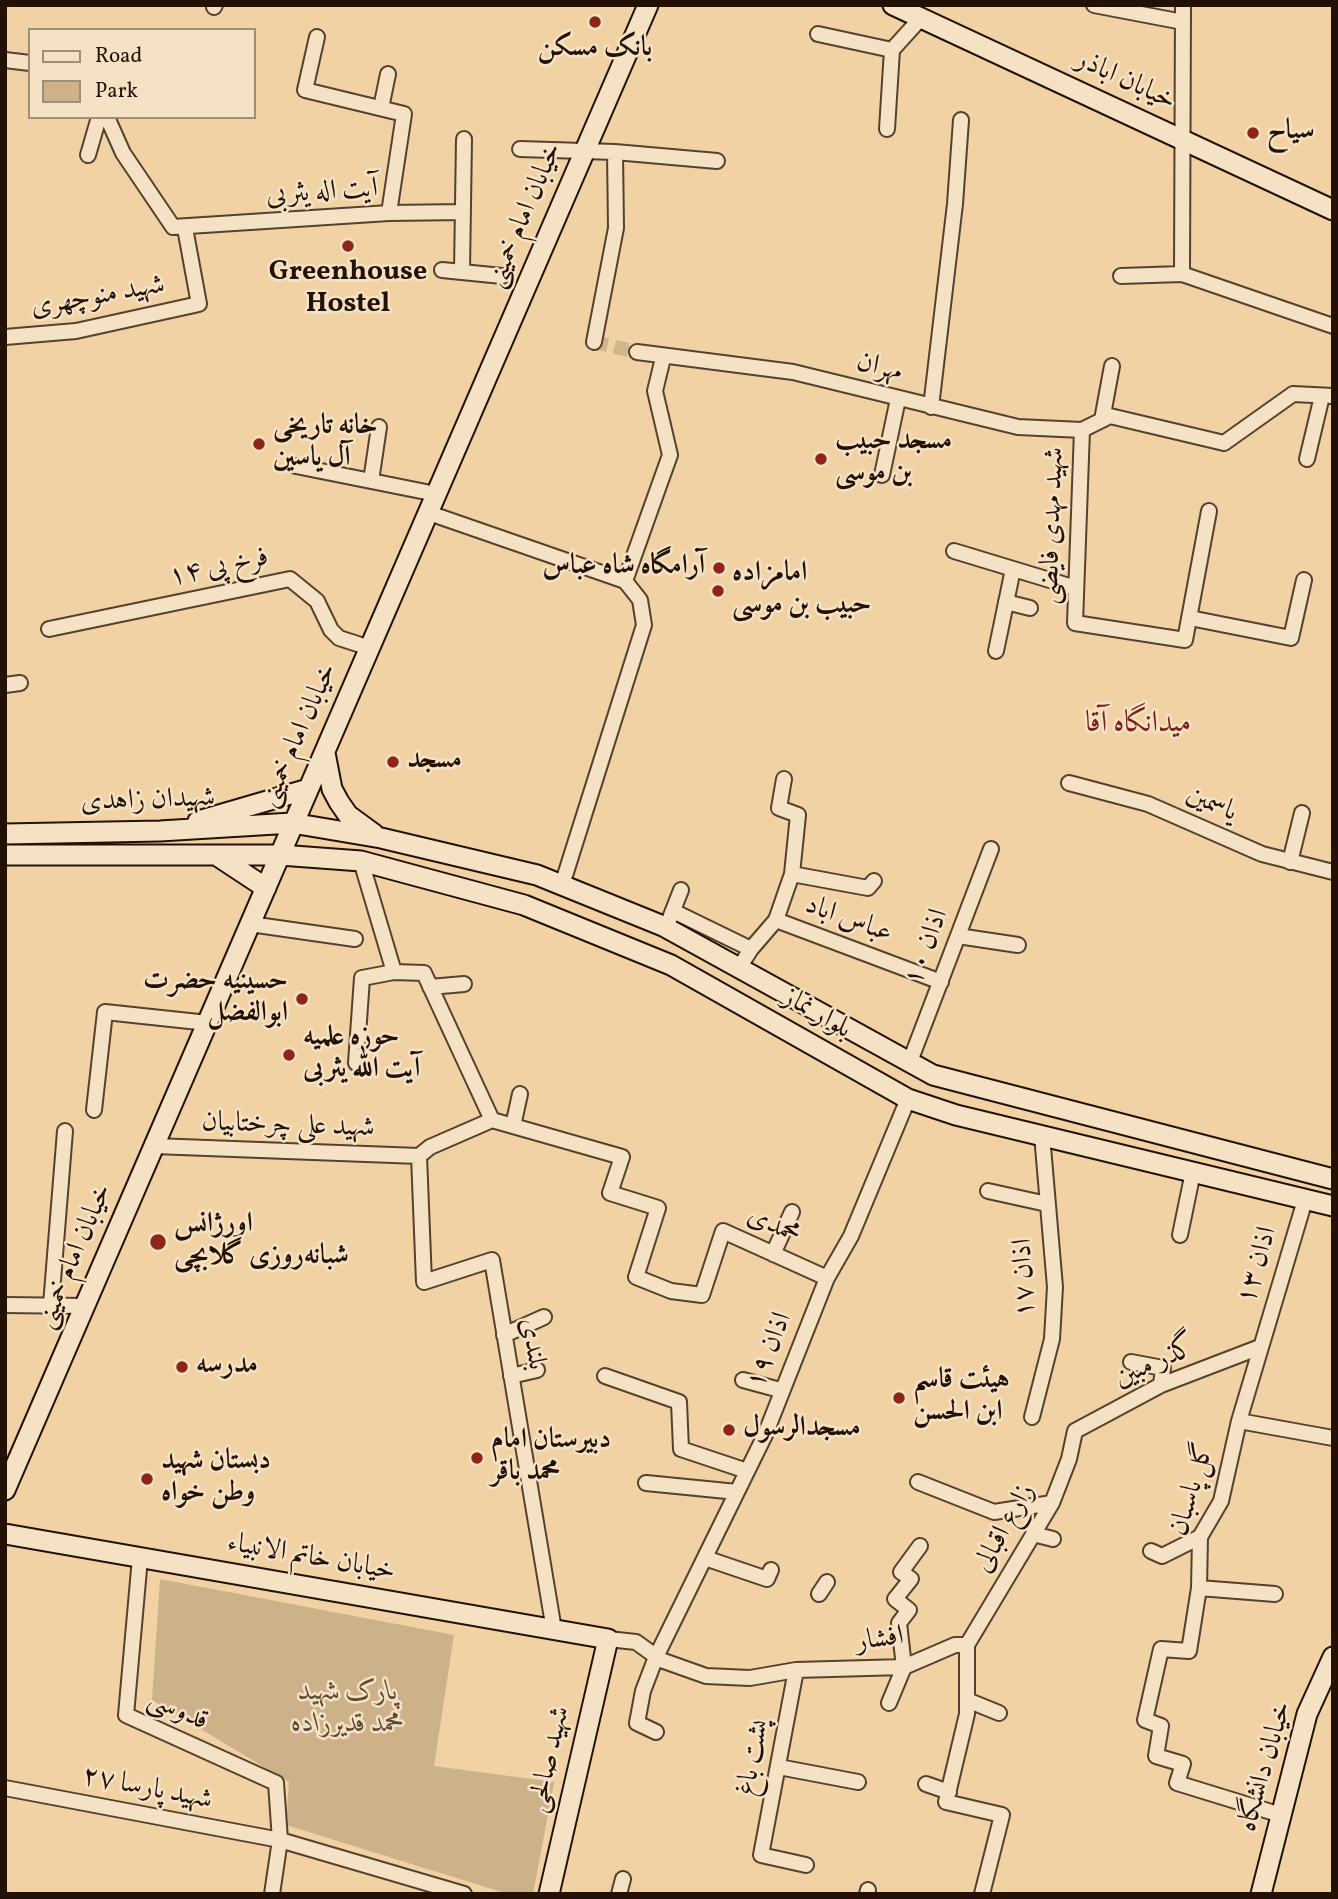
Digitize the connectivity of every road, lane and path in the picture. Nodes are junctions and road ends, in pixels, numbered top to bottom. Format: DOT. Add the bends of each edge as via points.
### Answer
graph roads {
  1 [pos="648,5"];
  2 [pos="893,5"];
  3 [pos="1094,5"];
  4 [pos="1183,5"];
  5 [pos="920,18"];
  6 [pos="1183,22"];
  7 [pos="818,34"];
  8 [pos="317,37"];
  9 [pos="892,50"];
  10 [pos="5,60"];
  11 [pos="28,63"];
  12 [pos="388,74"];
  13 [pos="381,108"];
  14 [pos="98,119"];
  15 [pos="108,119"];
  16 [pos="961,120"];
  17 [pos="887,130"];
  18 [pos="464,139"];
  19 [pos="1183,140"];
  20 [pos="520,149"];
  21 [pos="584,152"];
  22 [pos="615,152"];
  23 [pos="88,155"];
  24 [pos="717,161"];
  25 [pos="1333,210"];
  26 [pos="463,212"];
  27 [pos="389,214"];
  28 [pos="185,228"];
  29 [pos="442,270"];
  30 [pos="462,271"];
  31 [pos="1182,274"];
  32 [pos="502,276"];
  33 [pos="1121,276"];
  34 [pos="1333,326"];
  35 [pos="5,337"];
  36 [pos="594,342"];
  37 [pos="637,352"];
  38 [pos="663,358"];
  39 [pos="1112,366"];
  40 [pos="1327,396"];
  41 [pos="898,399"];
  42 [pos="931,407"];
  43 [pos="1102,420"];
  44 [pos="379,427"];
  45 [pos="1082,430"];
  46 [pos="1307,459"];
  47 [pos="296,466"];
  48 [pos="883,475"];
  49 [pos="371,481"];
  50 [pos="433,504"];
  51 [pos="1209,511"];
  52 [pos="954,551"];
  53 [pos="1013,569"];
  54 [pos="1304,579"];
  55 [pos="625,582"];
  56 [pos="1076,588"];
  57 [pos="1006,602"];
  58 [pos="1030,608"];
  59 [pos="1190,618"];
  60 [pos="49,629"];
  61 [pos="370,648"];
  62 [pos="996,650"];
  63 [pos="325,752"];
  64 [pos="784,779"];
  65 [pos="1069,783"];
  66 [pos="308,789"];
  67 [pos="1302,813"];
  68 [pos="292,823"];
  69 [pos="160,831"];
  70 [pos="5,834"];
  71 [pos="381,838"];
  72 [pos="412,845"];
  73 [pos="991,849"];
  74 [pos="5,855"];
  75 [pos="156,855"];
  76 [pos="280,855"];
  77 [pos="219,857"];
  78 [pos="361,861"];
  79 [pos="1290,862"];
  80 [pos="1333,872"];
  81 [pos="403,873"];
  82 [pos="792,874"];
  83 [pos="874,881"];
  84 [pos="562,885"];
  85 [pos="266,888"];
  86 [pos="681,890"];
  87 [pos="670,919"];
  88 [pos="776,920"];
  89 [pos="250,924"];
  90 [pos="958,936"];
  91 [pos="355,939"];
  92 [pos="1018,945"];
  93 [pos="751,949"];
  94 [pos="739,968"];
  95 [pos="394,972"];
  96 [pos="941,982"];
  97 [pos="464,984"];
  98 [pos="430,987"];
  99 [pos="208,1023"];
  100 [pos="356,1063"];
  101 [pos="909,1064"];
  102 [pos="520,1094"];
  103 [pos="908,1099"];
  104 [pos="94,1110"];
  105 [pos="492,1119"];
  106 [pos="513,1126"];
  107 [pos="65,1131"];
  108 [pos="1042,1135"];
  109 [pos="154,1146"];
  110 [pos="419,1156"];
  111 [pos="1192,1172"];
  112 [pos="1333,1179"];
  113 [pos="988,1191"];
  114 [pos="1305,1199"];
  115 [pos="1047,1204"];
  116 [pos="1333,1206"];
  117 [pos="792,1212"];
  118 [pos="1180,1235"];
  119 [pos="774,1254"];
  120 [pos="827,1278"];
  121 [pos="5,1305"];
  122 [pos="51,1305"];
  123 [pos="85,1306"];
  124 [pos="544,1317"];
  125 [pos="504,1335"];
  126 [pos="1260,1347"];
  127 [pos="1130,1362"];
  128 [pos="537,1370"];
  129 [pos="511,1376"];
  130 [pos="605,1376"];
  131 [pos="743,1380"];
  132 [pos="1161,1385"];
  133 [pos="780,1390"];
  134 [pos="1032,1417"];
  135 [pos="1239,1421"];
  136 [pos="1075,1431"];
  137 [pos="1333,1438"];
  138 [pos="13,1452"];
  139 [pos="747,1471"];
  140 [pos="918,1482"];
  141 [pos="646,1483"];
  142 [pos="5,1490"];
  143 [pos="737,1492"];
  144 [pos="1052,1503"];
  145 [pos="5,1534"];
  146 [pos="1034,1534"];
  147 [pos="1200,1536"];
  148 [pos="1053,1539"];
  149 [pos="920,1546"];
  150 [pos="1152,1551"];
  151 [pos="140,1558"];
  152 [pos="705,1558"];
  153 [pos="771,1570"];
  154 [pos="1199,1587"];
  155 [pos="1275,1594"];
  156 [pos="554,1630"];
  157 [pos="608,1639"];
  158 [pos="967,1645"];
  159 [pos="656,1657"];
  160 [pos="1333,1657"];
  161 [pos="904,1667"];
  162 [pos="796,1670"];
  163 [pos="967,1700"];
  164 [pos="890,1703"];
  165 [pos="999,1713"];
  166 [pos="656,1732"];
  167 [pos="779,1767"];
  168 [pos="858,1783"];
  169 [pos="926,1784"];
  170 [pos="5,1787"];
  171 [pos="948,1792"];
  172 [pos="1281,1815"];
  173 [pos="280,1840"];
  174 [pos="806,1865"];
  175 [pos="624,1879"];
  176 [pos="272,1894"];
  177 [pos="464,1894"];
  178 [pos="549,1894"];
  179 [pos="619,1894"];
  180 [pos="982,1894"];
  181 [pos="1261,1894"];
  1 -- 21 [label="main road, خیابان امام خمینی"];
  2 -- 5 [label="main road, خیابان اباذر"];
  3 -- 6 [label="street"];
  4 -- 6 [label="street"];
  5 -- 9 [label="street"];
  5 -- 19 [label="main road, خیابان اباذر"];
  6 -- 19 [label="street"];
  7 -- 9 [label="street"];
  8 -- 13 [label="street" via="305,90"];
  9 -- 17 [label="street"];
  10 -- 11 [label="street"];
  12 -- 13 [label="street"];
  13 -- 27 [label="street" via="404,114"];
  14 -- 23 [label="street"];
  15 -- 28 [label="street" via="123,153 173,228"];
  16 -- 42 [label="street" via="956,204"];
  18 -- 26 [label="street"];
  19 -- 25 [label="main road, خیابان اباذر"];
  19 -- 31 [label="street"];
  20 -- 21 [label="street"];
  21 -- 22 [label="street"];
  21 -- 50 [label="main road, خیابان امام خمینی"];
  22 -- 24 [label="street"];
  22 -- 36 [label="street" via="616,228"];
  26 -- 27 [label="street, آیت اله یثربی"];
  26 -- 30 [label="street"];
  27 -- 28 [label="street, آیت اله یثربی"];
  28 -- 35 [label="street, شهید منوچهری" via="199,304 76,331"];
  29 -- 30 [label="street"];
  30 -- 32 [label="street"];
  31 -- 33 [label="street"];
  31 -- 34 [label="street"];
  37 -- 38 [label="street, مهران"];
  38 -- 41 [label="street, مهران" via="793,372"];
  38 -- 55 [label="street" via="655,391 670,455"];
  39 -- 43 [label="street"];
  40 -- 43 [label="street" via="1293,394 1224,443 1110,416"];
  40 -- 46 [label="street"];
  41 -- 42 [label="street, مهران"];
  41 -- 48 [label="street"];
  42 -- 45 [label="street, مهران" via="1018,428"];
  43 -- 45 [label="street"];
  44 -- 49 [label="street"];
  45 -- 56 [label="street, شهید مهدی فایضی"];
  47 -- 49 [label="street"];
  49 -- 50 [label="street"];
  50 -- 55 [label="street"];
  50 -- 61 [label="main road, خیابان امام خمینی"];
  51 -- 59 [label="street"];
  52 -- 53 [label="street"];
  53 -- 56 [label="street"];
  53 -- 57 [label="street"];
  54 -- 59 [label="street" via="1290,638"];
  55 -- 84 [label="street" via="640,600 644,625"];
  56 -- 59 [label="street, شهید مهدی فایضی" via="1075,623 1185,640"];
  57 -- 58 [label="street"];
  57 -- 62 [label="street"];
  60 -- 61 [label="street, فرخ پی ۱۴" via="290,579 317,601 339,638"];
  61 -- 63 [label="main road, خیابان امام خمینی"];
  63 -- 66 [label="main road, خیابان امام خمینی"];
  63 -- 71 [label="main road" via="339,802 348,815"];
  64 -- 82 [label="street" via="779,808 798,815"];
  65 -- 79 [label="street, یاسمین" via="1148,804"];
  66 -- 68 [label="main road, خیابان امام خمینی"];
  66 -- 69 [label="main road"];
  67 -- 79 [label="street"];
  68 -- 69 [label="main road, شهیدان زاهدی"];
  68 -- 71 [label="main road, بلوار نماز"];
  68 -- 76 [label="main road, خیابان امام خمینی"];
  69 -- 70 [label="main road, شهیدان زاهدی"];
  69 -- 75 [label="main road" via="165,845"];
  71 -- 72 [label="main road, بلوار نماز"];
  72 -- 81 [label="main road"];
  72 -- 84 [label="main road, بلوار نماز"];
  73 -- 90 [label="street, اذان ۱۰"];
  74 -- 75 [label="main road, شهیدان زاهدی"];
  75 -- 77 [label="main road, شهیدان زاهدی"];
  76 -- 77 [label="main road, شهیدان زاهدی"];
  76 -- 78 [label="main road, بلوار نماز"];
  76 -- 85 [label="main road, خیابان امام خمینی"];
  77 -- 85 [label="main road"];
  78 -- 81 [label="main road, بلوار نماز"];
  78 -- 95 [label="street"];
  79 -- 80 [label="street, یاسمین"];
  81 -- 103 [label="main road, بلوار نماز" via="524,905 671,965"];
  82 -- 83 [label="street" via="868,888"];
  82 -- 88 [label="street"];
  84 -- 87 [label="main road, بلوار نماز"];
  85 -- 89 [label="main road, خیابان امام خمینی"];
  86 -- 87 [label="street"];
  87 -- 93 [label="street"];
  87 -- 94 [label="main road, بلوار نماز"];
  88 -- 93 [label="street"];
  88 -- 96 [label="street, عباس اباد"];
  89 -- 91 [label="street"];
  89 -- 99 [label="main road, خیابان امام خمینی"];
  90 -- 92 [label="street"];
  90 -- 96 [label="street, اذان ۱۰"];
  93 -- 94 [label="street"];
  94 -- 101 [label="main road, بلوار نماز"];
  95 -- 98 [label="street" via="424,973"];
  95 -- 100 [label="street" via="362,978"];
  96 -- 101 [label="street, اذان ۱۰"];
  97 -- 98 [label="street"];
  98 -- 105 [label="street"];
  99 -- 104 [label="street" via="104,1012"];
  99 -- 109 [label="main road, خیابان امام خمینی"];
  101 -- 112 [label="main road, بلوار نماز" via="933,1075"];
  102 -- 106 [label="street"];
  103 -- 108 [label="main road, بلوار نماز"];
  103 -- 120 [label="street, اذان ۱۹" via="851,1236"];
  105 -- 106 [label="street"];
  105 -- 110 [label="street" via="430,1146"];
  106 -- 119 [label="street, محمدی" via="622,1157 610,1193 658,1208 636,1277 702,1295 723,1231"];
  107 -- 122 [label="street"];
  108 -- 111 [label="main road, بلوار نماز"];
  108 -- 115 [label="street, اذان ۱۷"];
  109 -- 110 [label="street, شهید علی چرختابیان"];
  109 -- 123 [label="main road, خیابان امام خمینی"];
  110 -- 125 [label="street, بلندی" via="424,1282 492,1260"];
  111 -- 114 [label="main road, بلوار نماز"];
  111 -- 118 [label="street"];
  113 -- 115 [label="street"];
  114 -- 116 [label="main road, بلوار نماز"];
  114 -- 126 [label="street, اذان ۱۳"];
  115 -- 134 [label="street, اذان ۱۷" via="1055,1300 1052,1339"];
  117 -- 119 [label="street"];
  119 -- 120 [label="street, محمدی"];
  120 -- 133 [label="street, اذان ۱۹"];
  121 -- 122 [label="street"];
  122 -- 123 [label="street"];
  123 -- 138 [label="main road, خیابان امام خمینی"];
  124 -- 125 [label="street"];
  125 -- 129 [label="street, بلندی"];
  126 -- 132 [label="street, گذر مبین"];
  126 -- 135 [label="street, گل پاسبان"];
  127 -- 132 [label="street" via="1163,1368"];
  128 -- 129 [label="street"];
  129 -- 156 [label="street, بلندی"];
  130 -- 139 [label="street" via="679,1402 681,1450"];
  131 -- 133 [label="street"];
  132 -- 136 [label="street, گذر مبین"];
  133 -- 139 [label="street, اذان ۱۹"];
  135 -- 137 [label="street"];
  135 -- 147 [label="street, گل پاسبان" via="1221,1501"];
  136 -- 144 [label="street, زارع اقبالی"];
  138 -- 142 [label="main road, خیابان امام خمینی"];
  139 -- 143 [label="street, اذان ۱۹"];
  140 -- 144 [label="street" via="994,1512"];
  141 -- 143 [label="street"];
  143 -- 152 [label="street, اذان ۱۹"];
  144 -- 146 [label="street, زارع اقبالی"];
  145 -- 151 [label="main road, خیابان خاتم الانبیاء"];
  146 -- 148 [label="street"];
  146 -- 158 [label="street, زارع اقبالی"];
  147 -- 150 [label="street" via="1162,1556"];
  147 -- 154 [label="street, گل پاسبان"];
  149 -- 161 [label="street" via="901,1572 911,1579 895,1599 909,1610 899,1623"];
  151 -- 156 [label="main road, خیابان خاتم الانبیاء"];
  151 -- 173 [label="street, قدوسی" via="126,1715 276,1783"];
  152 -- 153 [label="street" via="767,1579"];
  152 -- 159 [label="street, اذان ۱۹"];
  154 -- 155 [label="street"];
  154 -- 172 [label="street, گل پاسبان" via="1189,1651 1161,1649 1146,1720 1161,1726 1156,1756 1183,1765 1177,1783"];
  156 -- 157 [label="main road, خیابان خاتم الانبیاء"];
  157 -- 159 [label="street, افشار" via="636,1642"];
  157 -- 178 [label="main road, شهید صالحی"];
  158 -- 161 [label="street, افشار" via="955,1645"];
  158 -- 163 [label="street"];
  159 -- 162 [label="street, افشار" via="706,1676 750,1678"];
  159 -- 166 [label="street, اذان ۱۹" via="637,1723"];
  160 -- 172 [label="main road, خیابان دانشگاه" via="1307,1714"];
  161 -- 162 [label="street, افشار"];
  161 -- 164 [label="street"];
  162 -- 167 [label="street, پشت باغ"];
  163 -- 165 [label="street"];
  163 -- 171 [label="street"];
  167 -- 168 [label="street"];
  167 -- 174 [label="street, پشت باغ" via="761,1855"];
  169 -- 171 [label="street"];
  170 -- 173 [label="street, شهید پارسا ۲۷"];
  171 -- 180 [label="street" via="946,1802 1002,1815"];
  172 -- 181 [label="main road, خیابان دانشگاه"];
  173 -- 176 [label="street"];
  173 -- 177 [label="street, شهید پارسا ۲۷"];
  175 -- 179 [label="street"];
}
